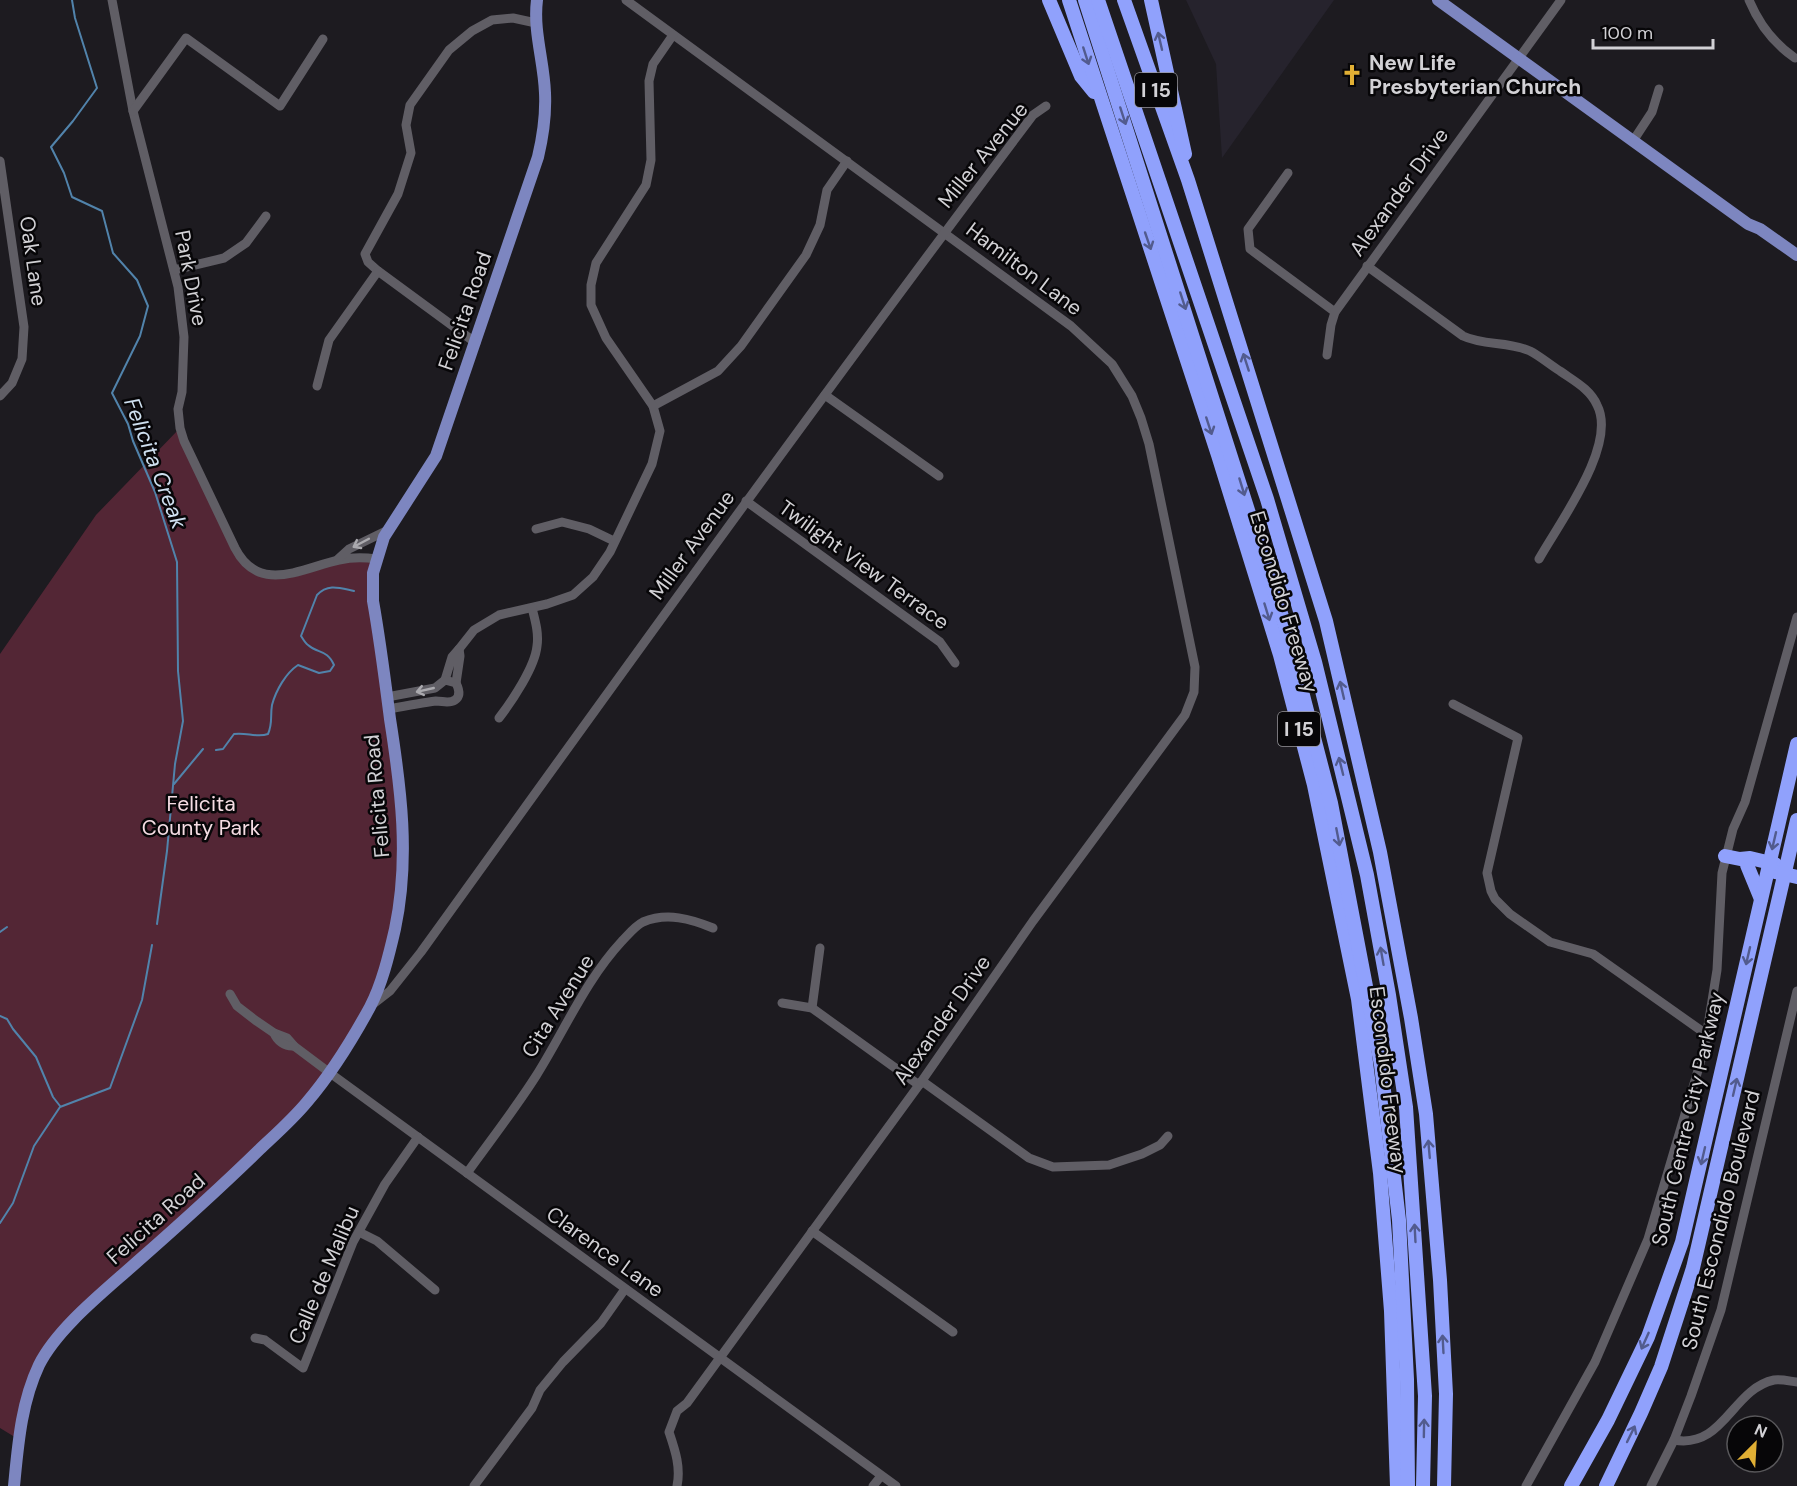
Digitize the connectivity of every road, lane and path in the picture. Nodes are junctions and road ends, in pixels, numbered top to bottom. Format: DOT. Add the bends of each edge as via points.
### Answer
graph roads {
  1 [pos="112,0"];
  2 [pos="537,0"];
  3 [pos="626,0"];
  4 [pos="1049,0"];
  5 [pos="1069,0"];
  6 [pos="1098,0"];
  7 [pos="1124,0"];
  8 [pos="1151,0"];
  9 [pos="1438,0"];
  10 [pos="1561,0"];
  11 [pos="1749,0"];
  12 [pos="1086,4"];
  13 [pos="536,22"];
  14 [pos="673,35"];
  15 [pos="323,39"];
  16 [pos="1519,58"];
  17 [pos="1795,58"];
  18 [pos="1659,89"];
  19 [pos="1100,98"];
  20 [pos="1046,106"];
  21 [pos="133,111"];
  22 [pos="1633,141"];
  23 [pos="0,161"];
  24 [pos="847,161"];
  25 [pos="1288,173"];
  26 [pos="1188,180"];
  27 [pos="266,216"];
  28 [pos="944,232"];
  29 [pos="1797,255"];
  30 [pos="1367,266"];
  31 [pos="174,270"];
  32 [pos="378,271"];
  33 [pos="1335,312"];
  34 [pos="476,344"];
  35 [pos="1327,355"];
  36 [pos="317,386"];
  37 [pos="825,394"];
  38 [pos="0,396"];
  39 [pos="653,406"];
  40 [pos="939,476"];
  41 [pos="746,501"];
  42 [pos="536,529"];
  43 [pos="388,530"];
  44 [pos="614,541"];
  45 [pos="376,559"];
  46 [pos="1539,559"];
  47 [pos="337,560"];
  48 [pos="532,608"];
  49 [pos="1797,618"];
  50 [pos="459,650"];
  51 [pos="955,663"];
  52 [pos="446,680"];
  53 [pos="456,683"];
  54 [pos="1191,702"];
  55 [pos="388,703"];
  56 [pos="1452,704"];
  57 [pos="499,718"];
  58 [pos="1797,744"];
  59 [pos="1796,824"];
  60 [pos="1797,847"];
  61 [pos="1725,856"];
  62 [pos="1743,862"];
  63 [pos="1768,866"];
  64 [pos="1789,872"];
  65 [pos="1761,899"];
  66 [pos="713,928"];
  67 [pos="820,948"];
  68 [pos="1797,991"];
  69 [pos="230,994"];
  70 [pos="782,1003"];
  71 [pos="370,1006"];
  72 [pos="812,1008"];
  73 [pos="1706,1034"];
  74 [pos="330,1073"];
  75 [pos="920,1083"];
  76 [pos="1168,1136"];
  77 [pos="418,1137"];
  78 [pos="467,1173"];
  79 [pos="812,1231"];
  80 [pos="358,1232"];
  81 [pos="625,1289"];
  82 [pos="435,1290"];
  83 [pos="953,1332"];
  84 [pos="255,1338"];
  85 [pos="719,1358"];
  86 [pos="1797,1382"];
  87 [pos="1674,1440"];
  88 [pos="881,1476"];
  89 [pos="14,1486"];
  90 [pos="474,1486"];
  91 [pos="677,1486"];
  92 [pos="873,1486"];
  93 [pos="896,1486"];
  94 [pos="1397,1486"];
  95 [pos="1408,1486"];
  96 [pos="1423,1486"];
  97 [pos="1444,1486"];
  98 [pos="1526,1486"];
  99 [pos="1571,1486"];
  100 [pos="1606,1486"];
  101 [pos="1651,1486"];
  1 -- 21 [label="street, Park Drive"];
  2 -- 13 [label="main road, Felicita Road"];
  3 -- 14 [label="street, Hamilton Lane"];
  4 -- 19 [label="highway" via="1081,76"];
  5 -- 19 [label="highway, Escondido Freeway / I 15, one-way"];
  96 -- 6 [label="highway, one-way" via="1425,1396 1406,1107 1367,875 1315,662 1267,499"];
  7 -- 26 [label="highway, Escondido Freeway / I 15"];
  26 -- 8 [label="highway, one-way" via="1185,146"];
  9 -- 16 [label="main road"];
  10 -- 16 [label="street, Alexander Drive"];
  11 -- 17 [label="street" via="1771,38"];
  12 -- 95 [label="highway, one-way" via="1285,626 1331,803 1381,1065 1398,1208"];
  13 -- 32 [label="street" via="503,18 472,31 449,50 414,98 406,125 411,153 398,194 365,254"];
  13 -- 34 [label="main road, Felicita Road" via="545,92 542,141"];
  14 -- 24 [label="street, Hamilton Lane"];
  14 -- 39 [label="street" via="653,64 649,81 651,160 646,185 596,263 591,285 591,305 606,338"];
  15 -- 21 [label="street" via="280,106 186,38"];
  16 -- 22 [label="main road"];
  16 -- 30 [label="street, Alexander Drive"];
  18 -- 22 [label="street" via="1652,112"];
  19 -- 94 [label="highway, Escondido Freeway / I 15, one-way" via="1225,477 1280,655 1317,797 1358,999 1377,1150 1391,1311"];
  20 -- 28 [label="street, Miller Avenue" via="1034,115"];
  21 -- 31 [label="street, Park Drive"];
  22 -- 29 [label="main road"];
  23 -- 38 [label="street, Oak Lane" via="24,327 22,359 12,383"];
  24 -- 28 [label="street, Hamilton Lane"];
  24 -- 39 [label="street" via="826,190 820,225 806,255 741,346 718,371"];
  25 -- 33 [label="street" via="1248,229 1250,249"];
  97 -- 26 [label="highway, Escondido Freeway / I 15, one-way" via="1446,1394 1426,1114 1380,852 1326,621"];
  27 -- 31 [label="street" via="246,243 224,258"];
  28 -- 37 [label="street, Miller Avenue"];
  28 -- 54 [label="street, Hamilton Lane" via="1086,338 1112,364 1132,396 1149,444 1194,652 1196,681"];
  30 -- 33 [label="street, Alexander Drive"];
  30 -- 46 [label="street" via="1463,336 1532,352 1588,390 1598,406 1601,440 1594,463"];
  31 -- 47 [label="street, Park Drive" via="184,338 180,428 239,556 257,571 275,576 292,575"];
  32 -- 34 [label="street"];
  32 -- 36 [label="street" via="329,340"];
  33 -- 35 [label="street, Alexander Drive"];
  34 -- 43 [label="main road, Felicita Road" via="436,456"];
  37 -- 40 [label="street"];
  37 -- 41 [label="street, Miller Avenue"];
  39 -- 44 [label="street" via="660,431 652,464"];
  41 -- 51 [label="street, Twilight View Terrace" via="940,642"];
  41 -- 71 [label="street, Miller Avenue" via="421,952 390,991"];
  42 -- 44 [label="street" via="562,522"];
  43 -- 45 [label="main road, Felicita Road"];
  43 -- 47 [label="street, Park Drive, one-way" via="349,549"];
  44 -- 48 [label="street" via="593,577 573,595"];
  45 -- 47 [label="street, Park Drive"];
  45 -- 55 [label="main road, Felicita Road" via="373,601"];
  48 -- 50 [label="street" via="500,615 474,630"];
  48 -- 57 [label="street" via="537,647 509,706"];
  49 -- 61 [label="street, South Centre City Parkway" via="1745,802"];
  50 -- 52 [label="street" via="452,657"];
  50 -- 53 [label="street"];
  52 -- 53 [label="street"];
  52 -- 55 [label="street, one-way" via="435,688"];
  53 -- 55 [label="street" via="456,700"];
  54 -- 75 [label="street, Alexander Drive"];
  55 -- 71 [label="main road, Felicita Road" via="401,794 404,859 396,926"];
  56 -- 73 [label="street" via="1518,738 1487,873 1495,899 1550,942 1593,954"];
  58 -- 63 [label="highway, South Centre City Parkway, one-way"];
  59 -- 60 [label="highway"];
  59 -- 64 [label="highway, South Centre City Parkway"];
  61 -- 62 [label="highway"];
  61 -- 73 [label="street, South Centre City Parkway" via="1717,970"];
  62 -- 63 [label="highway" via="1750,858"];
  62 -- 65 [label="highway"];
  63 -- 64 [label="highway"];
  63 -- 65 [label="highway, South Centre City Parkway"];
  100 -- 64 [label="highway, South Centre City Parkway, one-way" via="1661,1367 1690,1278"];
  65 -- 99 [label="highway, South Centre City Parkway, one-way" via="1679,1252 1648,1337"];
  66 -- 78 [label="street, Cita Avenue" via="688,918 665,917 634,928 587,987 536,1076"];
  67 -- 72 [label="street"];
  68 -- 87 [label="street, South Escondido Boulevard" via="1721,1310"];
  69 -- 74 [label="street, Clarence Lane" via="237,1006 287,1038"];
  70 -- 72 [label="street"];
  71 -- 74 [label="main road, Felicita Road"];
  72 -- 75 [label="street"];
  73 -- 98 [label="street, South Centre City Parkway" via="1678,1141 1638,1266 1595,1362"];
  74 -- 77 [label="street, Clarence Lane"];
  74 -- 89 [label="main road, Felicita Road" via="307,1102 237,1172 60,1334 40,1365 25,1405"];
  75 -- 76 [label="street" via="1029,1158 1053,1167 1109,1165 1160,1145"];
  75 -- 79 [label="street, Alexander Drive"];
  77 -- 78 [label="street, Clarence Lane"];
  77 -- 80 [label="street, Calle de Malibu"];
  78 -- 81 [label="street, Clarence Lane"];
  79 -- 83 [label="street"];
  79 -- 85 [label="street, Alexander Drive"];
  80 -- 82 [label="street" via="377,1241"];
  80 -- 84 [label="street, Calle de Malibu" via="303,1368 265,1340"];
  81 -- 85 [label="street, Clarence Lane"];
  81 -- 90 [label="street" via="601,1323 540,1390 532,1408"];
  85 -- 88 [label="street, Clarence Lane"];
  85 -- 91 [label="street, Alexander Drive" via="670,1425 678,1468"];
  86 -- 87 [label="street" via="1774,1380 1761,1385 1722,1424 1697,1440"];
  87 -- 101 [label="street, South Escondido Boulevard"];
  88 -- 92 [label="street"];
  88 -- 93 [label="street, Clarence Lane"];
}
